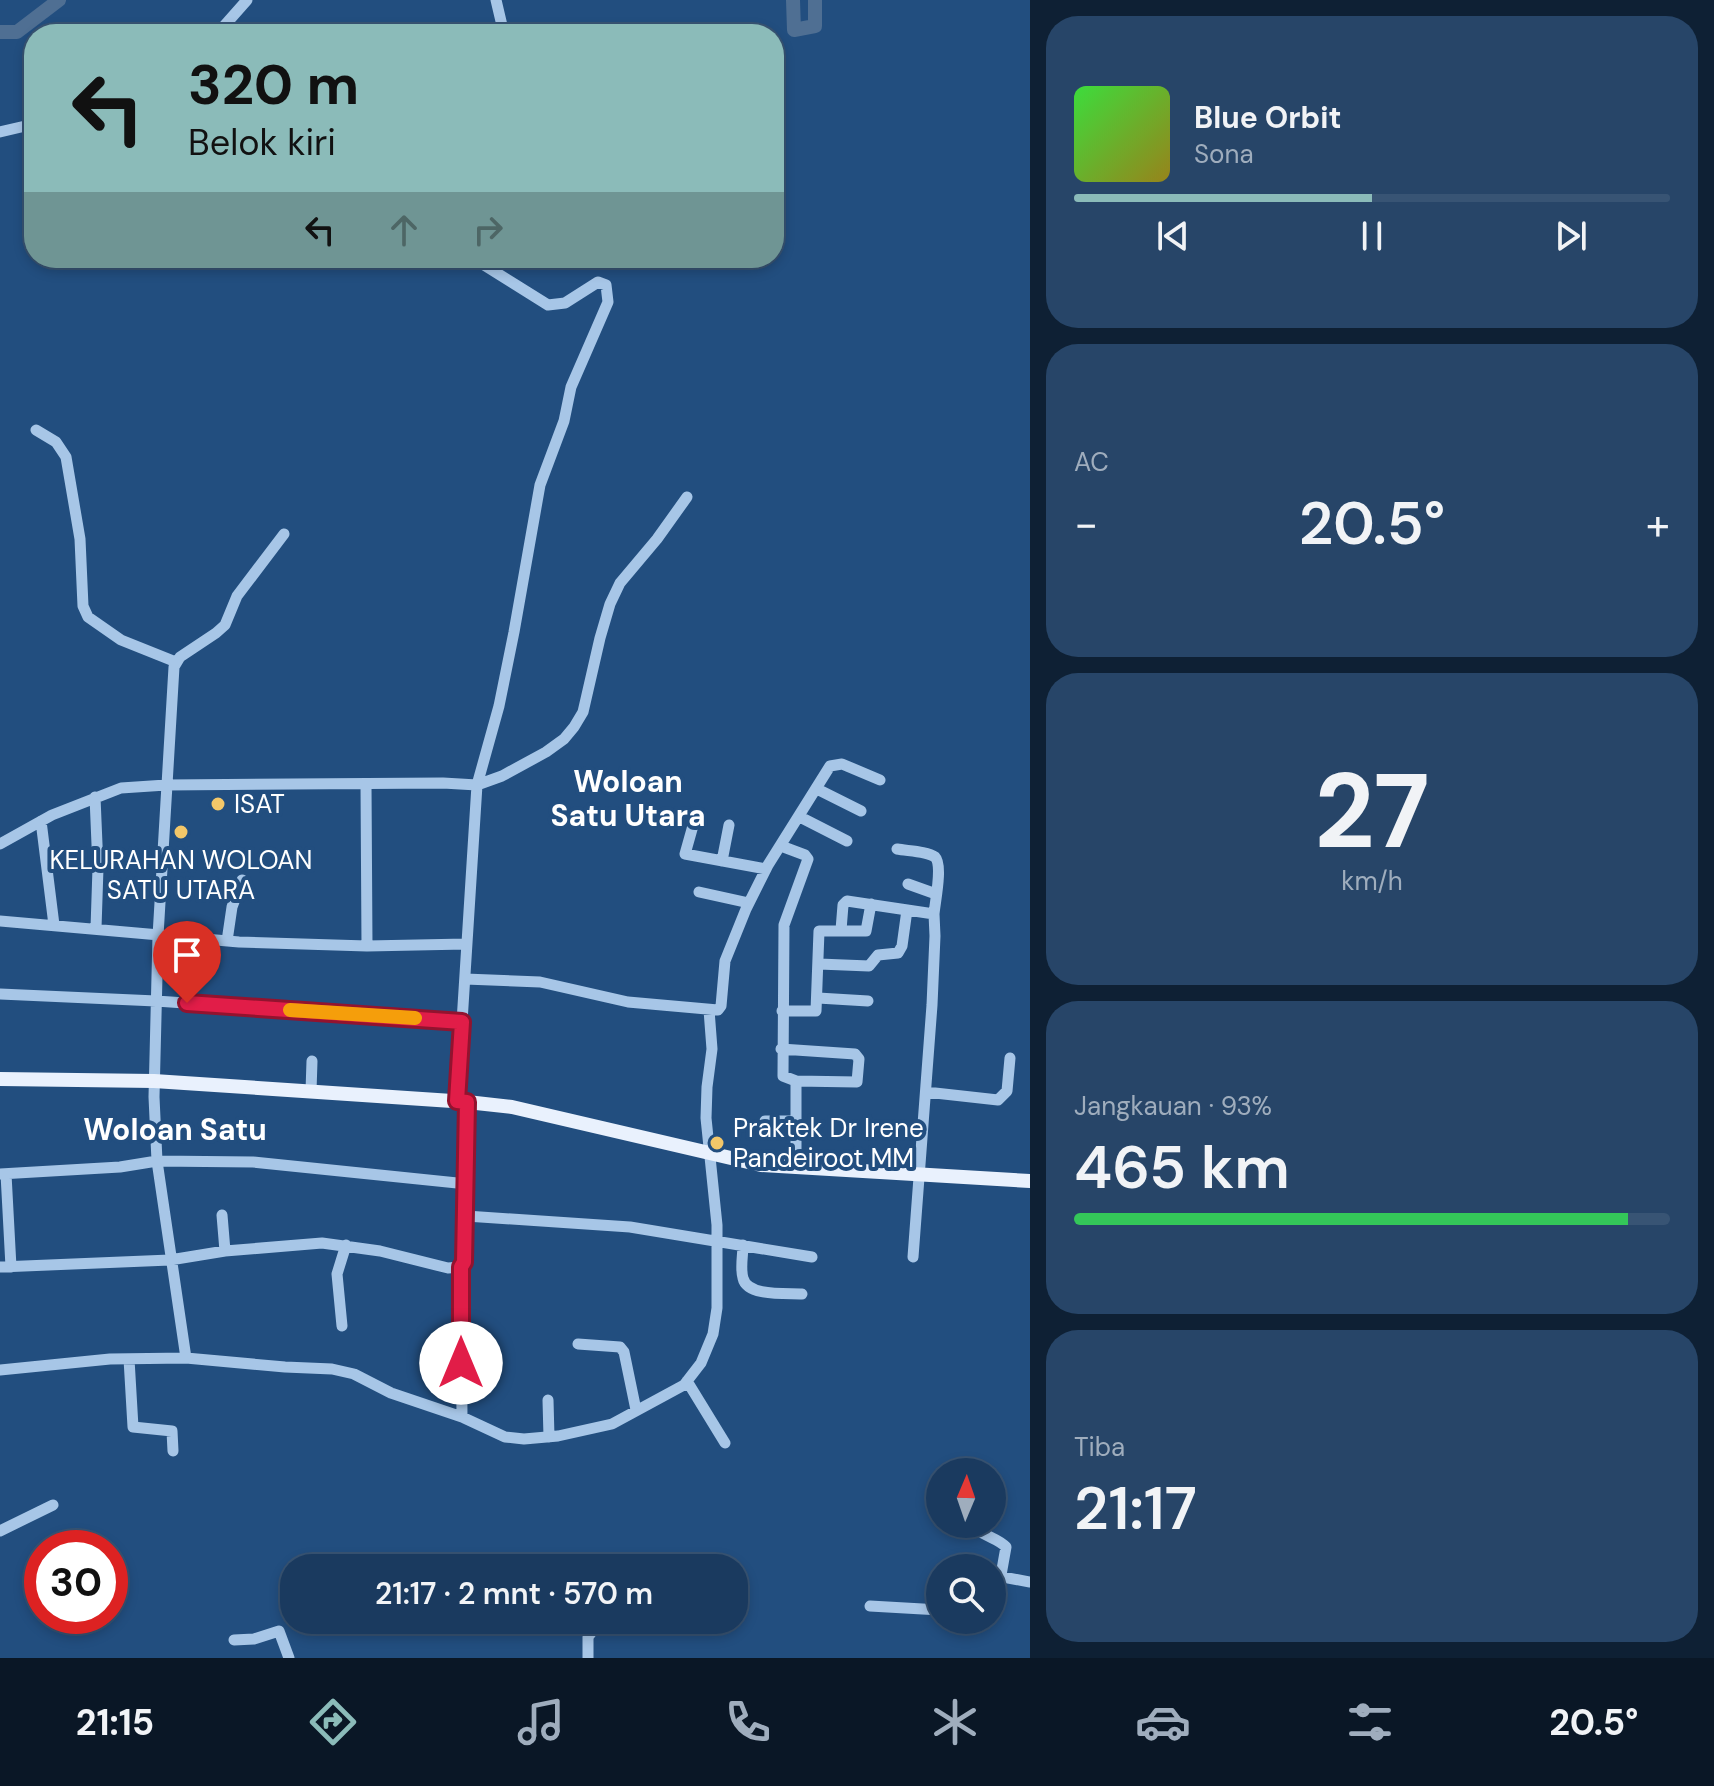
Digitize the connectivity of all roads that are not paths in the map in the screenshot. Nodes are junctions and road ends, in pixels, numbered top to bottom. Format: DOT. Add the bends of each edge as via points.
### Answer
graph roads {
  1 [pos="247,0"];
  2 [pos="496,0"];
  3 [pos="226,24"];
  4 [pos="502,24"];
  5 [pos="24,126"];
  6 [pos="0,132"];
  7 [pos="489,268"];
  8 [pos="36,430"];
  9 [pos="687,497"];
  10 [pos="284,534"];
  11 [pos="176,662"];
  12 [pos="880,780"];
  13 [pos="366,784"];
  14 [pos="166,785"];
  15 [pos="477,785"];
  16 [pos="817,789"];
  17 [pos="95,797"];
  18 [pos="861,811"];
  19 [pos="696,815"];
  20 [pos="800,817"];
  21 [pos="41,821"];
  22 [pos="729,825"];
  23 [pos="847,841"];
  24 [pos="0,844"];
  25 [pos="781,846"];
  26 [pos="897,849"];
  27 [pos="722,861"];
  28 [pos="766,869"];
  29 [pos="242,880"];
  30 [pos="908,884"];
  31 [pos="699,892"];
  32 [pos="936,894"];
  33 [pos="749,903"];
  34 [pos="871,904"];
  35 [pos="907,910"];
  36 [pos="934,914"];
  37 [pos="0,921"];
  38 [pos="54,925"];
  39 [pos="96,928"];
  40 [pos="841,930"];
  41 [pos="158,936"];
  42 [pos="227,941"];
  43 [pos="466,944"];
  44 [pos="367,946"];
  45 [pos="819,964"];
  46 [pos="465,979"];
  47 [pos="0,994"];
  48 [pos="818,998"];
  49 [pos="156,1001"];
  50 [pos="868,1001"];
  51 [pos="709,1010"];
  52 [pos="782,1011"];
  53 [pos="462,1022"];
  54 [pos="781,1049"];
  55 [pos="1010,1058"];
  56 [pos="312,1061"];
  57 [pos="0,1079"];
  58 [pos="154,1081"];
  59 [pos="796,1081"];
  60 [pos="311,1091"];
  61 [pos="926,1092"];
  62 [pos="462,1102"];
  63 [pos="765,1121"];
  64 [pos="796,1121"];
  65 [pos="708,1154"];
  66 [pos="157,1161"];
  67 [pos="796,1168"];
  68 [pos="920,1173"];
  69 [pos="3,1174"];
  70 [pos="1030,1181"];
  71 [pos="467,1184"];
  72 [pos="222,1215"];
  73 [pos="466,1216"];
  74 [pos="717,1241"];
  75 [pos="346,1245"];
  76 [pos="743,1245"];
  77 [pos="225,1251"];
  78 [pos="812,1257"];
  79 [pos="913,1257"];
  80 [pos="170,1260"];
  81 [pos="6,1267"];
  82 [pos="461,1267"];
  83 [pos="802,1294"];
  84 [pos="342,1326"];
  85 [pos="578,1344"];
  86 [pos="186,1358"];
  87 [pos="129,1359"];
  88 [pos="0,1370"];
  89 [pos="687,1381"];
  90 [pos="548,1400"];
  91 [pos="636,1410"];
  92 [pos="462,1417"];
  93 [pos="549,1437"];
  94 [pos="725,1443"];
  95 [pos="173,1451"];
  96 [pos="53,1505"];
  97 [pos="0,1531"];
  98 [pos="992,1538"];
  99 [pos="1004,1554"];
  100 [pos="1006,1577"];
  101 [pos="1030,1582"];
  102 [pos="870,1606"];
  103 [pos="926,1609"];
  104 [pos="590,1634"];
  105 [pos="234,1640"];
  106 [pos="289,1658"];
  107 [pos="588,1658"];
  1 -- 3 [label="street"];
  2 -- 4 [label="street"];
  5 -- 6 [label="street"];
  7 -- 15 [label="street" via="548,305 565,303 598,282 609,294 571,387 540,485 499,706"];
  8 -- 11 [label="street" via="56,442 66,457 88,617 121,640"];
  9 -- 15 [label="street" via="620,583 600,638 583,712 574,727 546,752"];
  10 -- 11 [label="street" via="237,596 225,625"];
  11 -- 14 [label="street"];
  12 -- 16 [label="street" via="835,763"];
  13 -- 14 [label="street"];
  13 -- 15 [label="street"];
  13 -- 44 [label="street"];
  14 -- 17 [label="street" via="121,788"];
  14 -- 41 [label="street"];
  15 -- 43 [label="street"];
  16 -- 18 [label="street"];
  16 -- 20 [label="street"];
  17 -- 21 [label="street"];
  17 -- 39 [label="street"];
  19 -- 27 [label="street" via="685,854"];
  20 -- 23 [label="street"];
  20 -- 25 [label="street"];
  21 -- 24 [label="street"];
  21 -- 38 [label="street"];
  22 -- 27 [label="street"];
  25 -- 28 [label="street"];
  25 -- 52 [label="street" via="808,859 784,925"];
  26 -- 32 [label="street" via="935,857"];
  27 -- 28 [label="street"];
  28 -- 33 [label="street"];
  29 -- 42 [label="street"];
  30 -- 32 [label="street"];
  31 -- 33 [label="street"];
  32 -- 36 [label="street"];
  33 -- 51 [label="street" via="725,961 721,1006"];
  34 -- 35 [label="street"];
  34 -- 40 [label="street" via="867,930"];
  34 -- 40 [label="street" via="845,901"];
  35 -- 36 [label="street"];
  35 -- 45 [label="street" via="898,953 878,955 869,966"];
  36 -- 61 [label="street"];
  37 -- 38 [label="street"];
  38 -- 39 [label="street"];
  39 -- 41 [label="street"];
  40 -- 45 [label="street" via="820,929"];
  41 -- 42 [label="street"];
  41 -- 49 [label="street"];
  42 -- 44 [label="street"];
  43 -- 44 [label="street"];
  43 -- 46 [label="street"];
  45 -- 48 [label="street"];
  46 -- 51 [label="street" via="540,982 628,1002"];
  46 -- 53 [label="street"];
  47 -- 49 [label="street"];
  48 -- 50 [label="street"];
  48 -- 52 [label="street" via="813,1012"];
  49 -- 53 [label="street"];
  49 -- 58 [label="street"];
  51 -- 65 [label="street"];
  52 -- 54 [label="street"];
  53 -- 62 [label="street"];
  54 -- 59 [label="street" via="783,1076"];
  54 -- 59 [label="street" via="858,1057 856,1084"];
  55 -- 61 [label="street" via="1007,1091 998,1100"];
  56 -- 60 [label="street"];
  57 -- 58 [label="main road"];
  58 -- 60 [label="main road"];
  58 -- 66 [label="street"];
  59 -- 64 [label="street"];
  60 -- 62 [label="main road"];
  61 -- 68 [label="street"];
  62 -- 65 [label="main road" via="536,1113"];
  62 -- 71 [label="street"];
  63 -- 64 [label="street"];
  64 -- 67 [label="street"];
  65 -- 67 [label="main road"];
  65 -- 74 [label="street"];
  66 -- 69 [label="street"];
  66 -- 71 [label="street" via="253,1162"];
  66 -- 80 [label="street"];
  67 -- 68 [label="main road"];
  68 -- 70 [label="main road"];
  68 -- 79 [label="street"];
  69 -- 81 [label="street"];
  71 -- 73 [label="street"];
  72 -- 77 [label="street"];
  73 -- 74 [label="street" via="630,1227"];
  73 -- 82 [label="street"];
  74 -- 76 [label="street"];
  74 -- 89 [label="street" via="716,1321 705,1355"];
  75 -- 77 [label="street"];
  75 -- 82 [label="street"];
  75 -- 84 [label="street" via="337,1274"];
  76 -- 78 [label="street"];
  76 -- 83 [label="street" via="747,1287"];
  77 -- 80 [label="street"];
  80 -- 81 [label="street"];
  80 -- 86 [label="street"];
  82 -- 92 [label="street"];
  85 -- 91 [label="street" via="620,1347"];
  86 -- 87 [label="street"];
  86 -- 92 [label="street" via="342,1370"];
  87 -- 88 [label="street"];
  87 -- 95 [label="street" via="133,1427 172,1431"];
  89 -- 91 [label="street"];
  89 -- 94 [label="street"];
  90 -- 93 [label="street"];
  91 -- 93 [label="street" via="604,1427"];
  92 -- 93 [label="street" via="505,1437"];
  96 -- 97 [label="street"];
  98 -- 99 [label="street" via="1004,1543"];
  100 -- 101 [label="street"];
  102 -- 103 [label="street"];
  104 -- 107 [label="street"];
  105 -- 106 [label="street" via="279,1631"];
}
